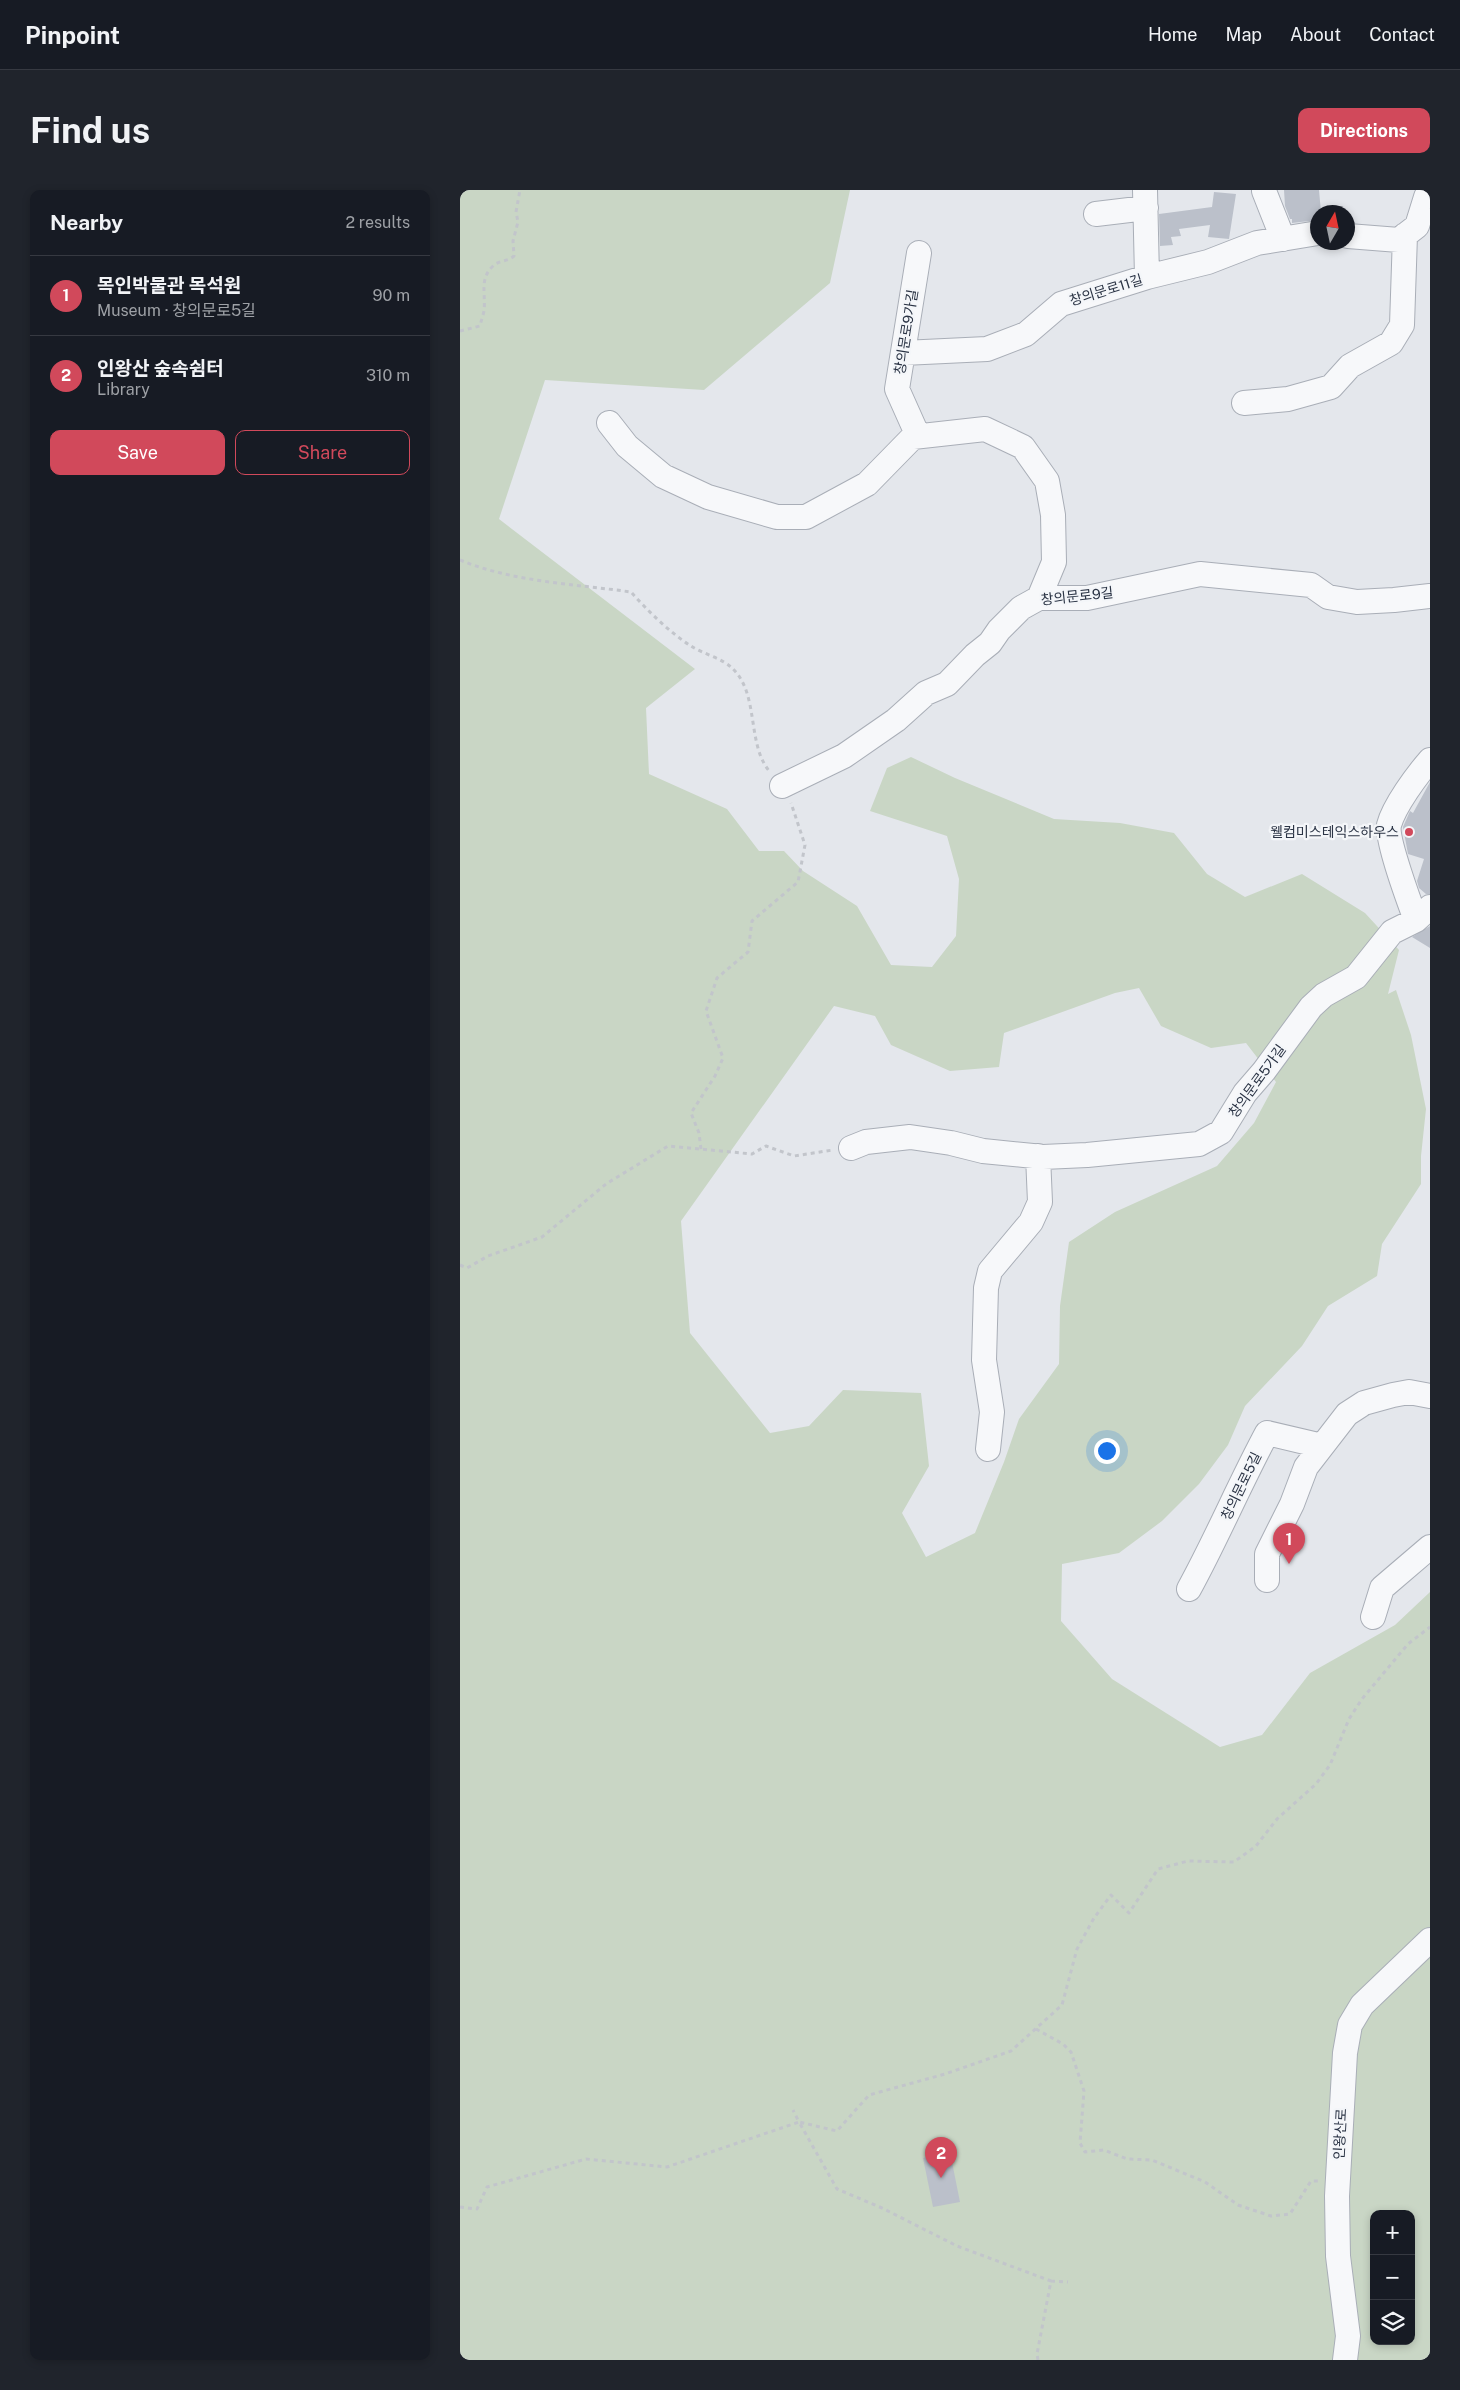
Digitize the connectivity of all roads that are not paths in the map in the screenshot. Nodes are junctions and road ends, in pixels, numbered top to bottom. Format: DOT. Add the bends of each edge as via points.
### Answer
graph roads {
  1 [pos="1264,191"];
  2 [pos="1430,196"];
  3 [pos="1146,199"];
  4 [pos="1096,214"];
  5 [pos="1310,234"];
  6 [pos="1406,235"];
  7 [pos="1355,237"];
  8 [pos="1283,239"];
  9 [pos="919,253"];
  10 [pos="1146,277"];
  11 [pos="903,353"];
  12 [pos="1244,403"];
  13 [pos="609,423"];
  14 [pos="918,436"];
  15 [pos="1430,596"];
  16 [pos="1039,598"];
  17 [pos="1430,760"];
  18 [pos="783,785"];
  19 [pos="1423,914"];
  20 [pos="851,1148"];
  21 [pos="1038,1156"];
  22 [pos="1430,1396"];
  23 [pos="1322,1446"];
  24 [pos="988,1449"];
  25 [pos="1430,1547"];
  26 [pos="1268,1580"];
  27 [pos="1189,1589"];
  28 [pos="1373,1617"];
  29 [pos="1430,1940"];
  30 [pos="1345,2360"];
  1 -- 8 [label="street"];
  2 -- 6 [label="street" via="1426,197 1417,226"];
  3 -- 4 [label="street"];
  3 -- 10 [label="street"];
  5 -- 8 [label="street, 창의문로11길"];
  6 -- 7 [label="street" via="1399,240"];
  6 -- 12 [label="street" via="1402,325 1390,343 1350,366 1331,387 1288,399"];
  8 -- 10 [label="street, 창의문로11길" via="1257,243 1208,262"];
  9 -- 11 [label="street, 창의문로9가길"];
  10 -- 11 [label="street, 창의문로11길" via="1061,304 1026,334 987,349"];
  11 -- 14 [label="street, 창의문로9가길" via="897,389"];
  13 -- 14 [label="street" via="627,446 663,476 708,498 777,517 806,517 867,484 913,437"];
  14 -- 16 [label="street" via="985,428 1023,447 1047,481 1053,515 1054,562"];
  15 -- 16 [label="street, 창의문로9길" via="1357,602 1328,597 1311,585 1200,574 1087,598"];
  16 -- 18 [label="street, 창의문로9길" via="1021,608 947,684 926,693 896,720 844,756"];
  17 -- 19 [label="street" via="1414,778 1389,826 1398,868"];
  19 -- 21 [label="street, 창의문로5가길" via="1392,932 1356,977 1324,995 1311,1007 1245,1093 1221,1132 1199,1144 1087,1155"];
  20 -- 21 [label="street, 창의문로5가길" via="866,1142 910,1137 982,1151"];
  21 -- 24 [label="street" via="1040,1202 1031,1222 990,1271 986,1288 984,1360 992,1412"];
  22 -- 23 [label="street" via="1409,1392 1364,1403 1347,1414"];
  23 -- 26 [label="street" via="1306,1467 1267,1554"];
  23 -- 27 [label="street, 창의문로5길" via="1267,1433"];
  25 -- 28 [label="street" via="1382,1588"];
  29 -- 30 [label="street, 인왕산로" via="1362,2004 1350,2025 1337,2196 1338,2256 1348,2336"];
}
